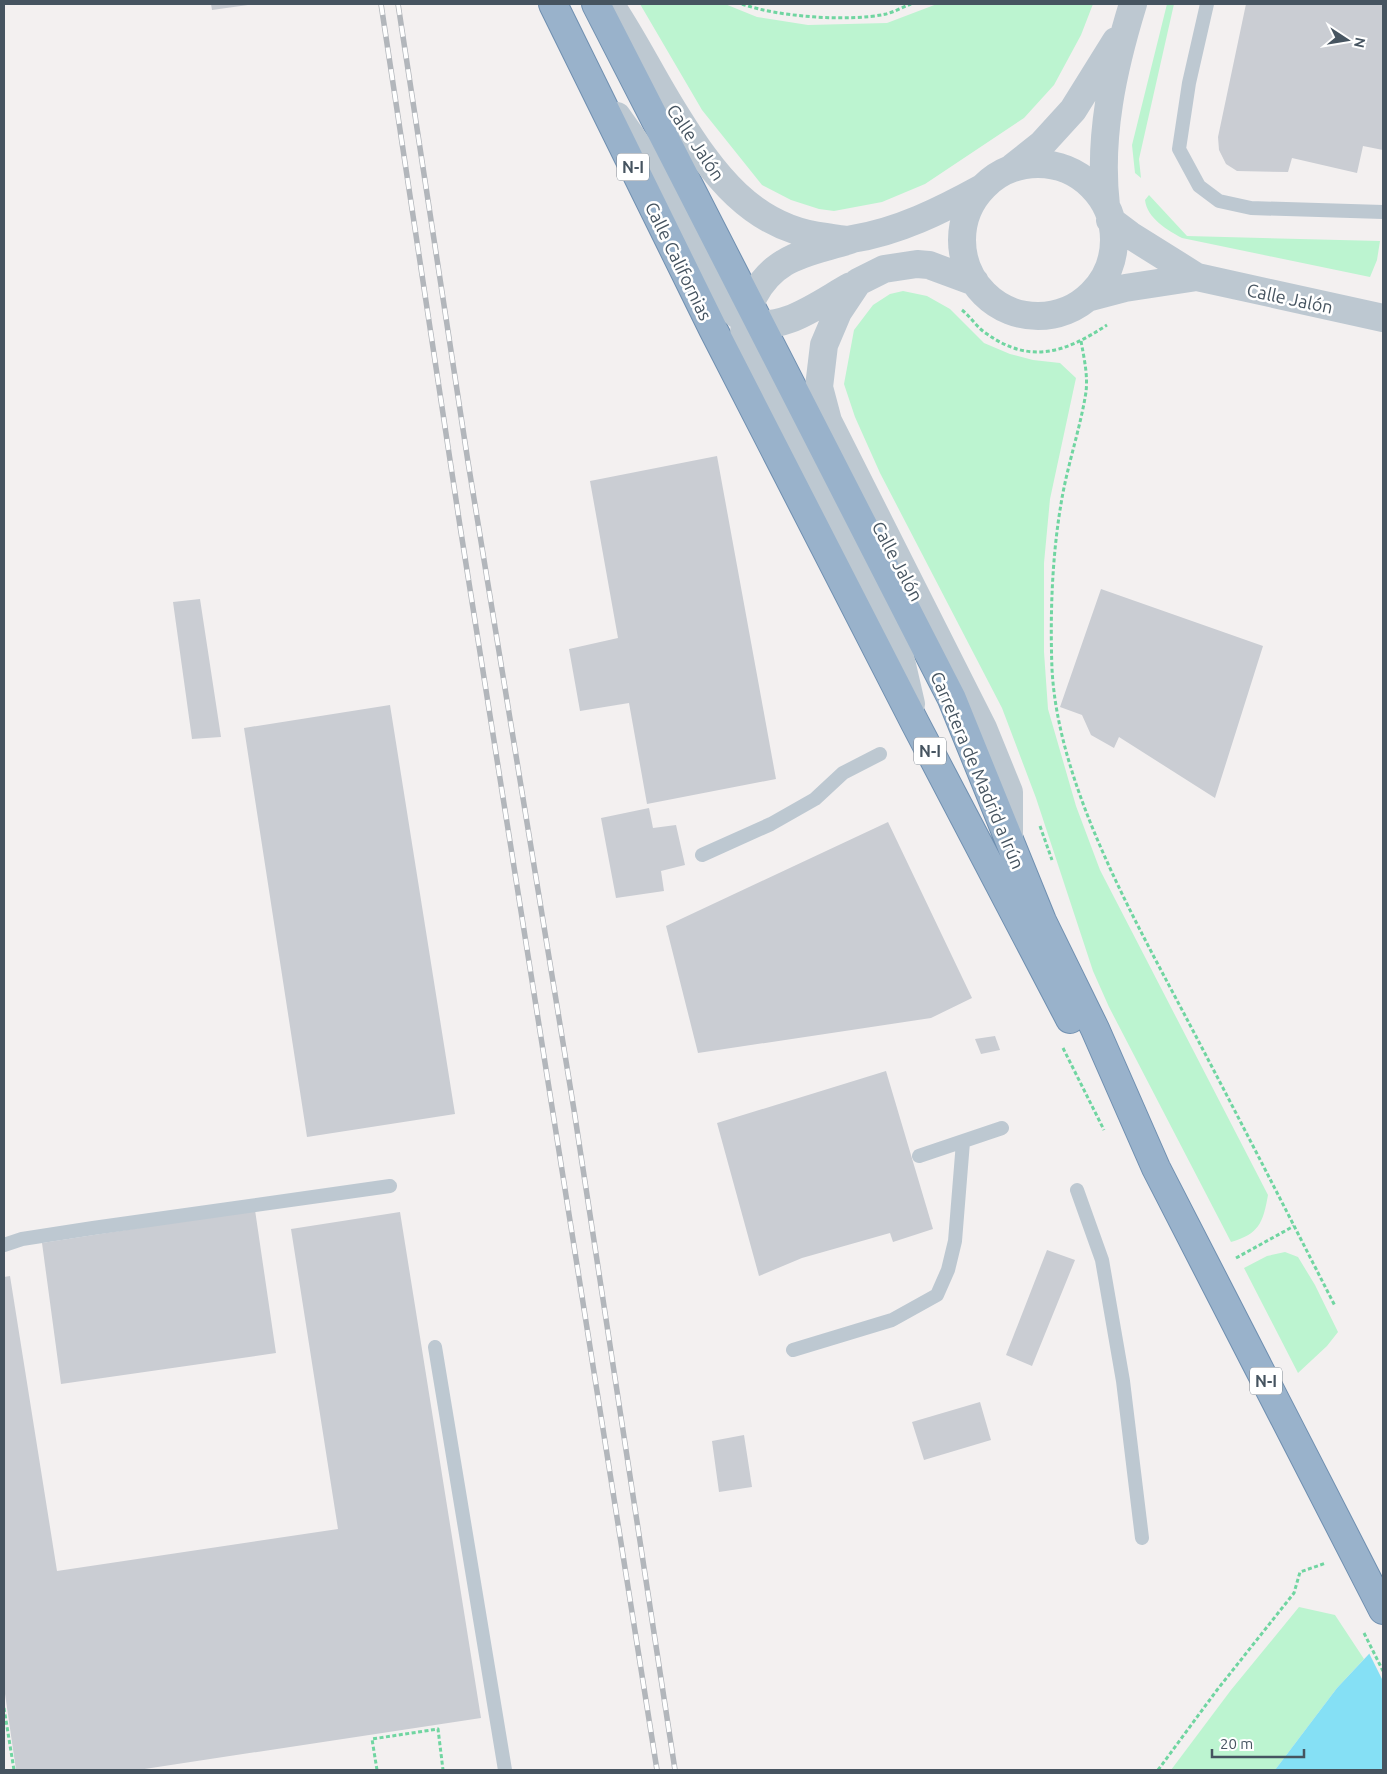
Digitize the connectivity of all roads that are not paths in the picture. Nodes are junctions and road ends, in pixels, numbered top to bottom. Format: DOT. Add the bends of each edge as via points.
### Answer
graph roads {
  1 [pos="553,4"];
  2 [pos="596,4"];
  3 [pos="610,4"];
  4 [pos="1207,4"];
  5 [pos="1130,13"];
  6 [pos="584,69"];
  7 [pos="1009,170"];
  8 [pos="982,188"];
  9 [pos="1383,212"];
  10 [pos="1108,213"];
  11 [pos="850,240"];
  12 [pos="1197,277"];
  13 [pos="858,282"];
  14 [pos="975,282"];
  15 [pos="1087,298"];
  16 [pos="752,317"];
  17 [pos="1383,318"];
  18 [pos="713,329"];
  19 [pos="915,723"];
  20 [pos="880,754"];
  21 [pos="1009,842"];
  22 [pos="702,855"];
  23 [pos="1002,1128"];
  24 [pos="963,1142"];
  25 [pos="919,1156"];
  26 [pos="1156,1168"];
  27 [pos="390,1186"];
  28 [pos="1077,1190"];
  29 [pos="4,1245"];
  30 [pos="435,1347"];
  31 [pos="793,1350"];
  32 [pos="1142,1538"];
  33 [pos="1379,1602"];
  34 [pos="505,1770"];
  1 -- 6 [label="highway, Calle Californias / N-I"];
  2 -- 16 [label="highway, N-I"];
  3 -- 11 [label="street, Calle Jalón" via="675,115 731,191 753,210 786,228 814,236"];
  4 -- 9 [label="lane" via="1189,83 1180,149 1199,186 1219,201 1251,208"];
  5 -- 7 [label="street" via="1073,110 1042,144"];
  5 -- 10 [label="street" via="1106,119 1102,172"];
  6 -- 16 [label="street" via="641,150 713,288 730,307"];
  6 -- 18 [label="highway, Calle Californias / N-I"];
  7 -- 8 [label="street"];
  7 -- 10 [label="street" via="1038,164 1070,170 1085,180"];
  8 -- 11 [label="street, Calle Jalón" via="937,213"];
  8 -- 14 [label="street" via="964,222 962,244 966,265"];
  10 -- 12 [label="street, Calle Jalón" via="1160,255"];
  10 -- 15 [label="street" via="1113,230 1113,250 1100,284"];
  11 -- 16 [label="street, Calle Jalón" via="801,255 772,272"];
  12 -- 15 [label="street, Calle Jalón" via="1125,288"];
  12 -- 17 [label="street, Calle Jalón"];
  13 -- 14 [label="street, Calle Jalón" via="884,269 917,264 929,265"];
  13 -- 16 [label="street, Calle Jalón" via="797,316"];
  13 -- 21 [label="street, Calle Jalón" via="838,312 824,345 819,387 828,421 983,728 1009,792"];
  14 -- 15 [label="street" via="988,298 1001,306 1033,316 1070,309"];
  16 -- 19 [label="street, Carretera de Madrid a Irún" via="744,340 754,368 899,652"];
  16 -- 21 [label="highway, Carretera de Madrid a Irún" via="952,700"];
  18 -- 19 [label="highway, Carretera de Madrid a Irún / N-I"];
  19 -- 26 [label="highway, Carretera de Madrid a Irún / N-I" via="1100,1075"];
  20 -- 22 [label="lane" via="843,773 815,799 771,824"];
  21 -- 26 [label="highway, Carretera de Madrid a Irún"];
  23 -- 24 [label="lane"];
  24 -- 25 [label="lane"];
  24 -- 31 [label="lane" via="955,1241 948,1270 936,1294 892,1320"];
  26 -- 33 [label="highway, Carretera de Madrid a Irún / N-I"];
  27 -- 29 [label="lane" via="93,1228 22,1239"];
  28 -- 32 [label="lane" via="1102,1260 1123,1381"];
  30 -- 34 [label="lane"];
}
